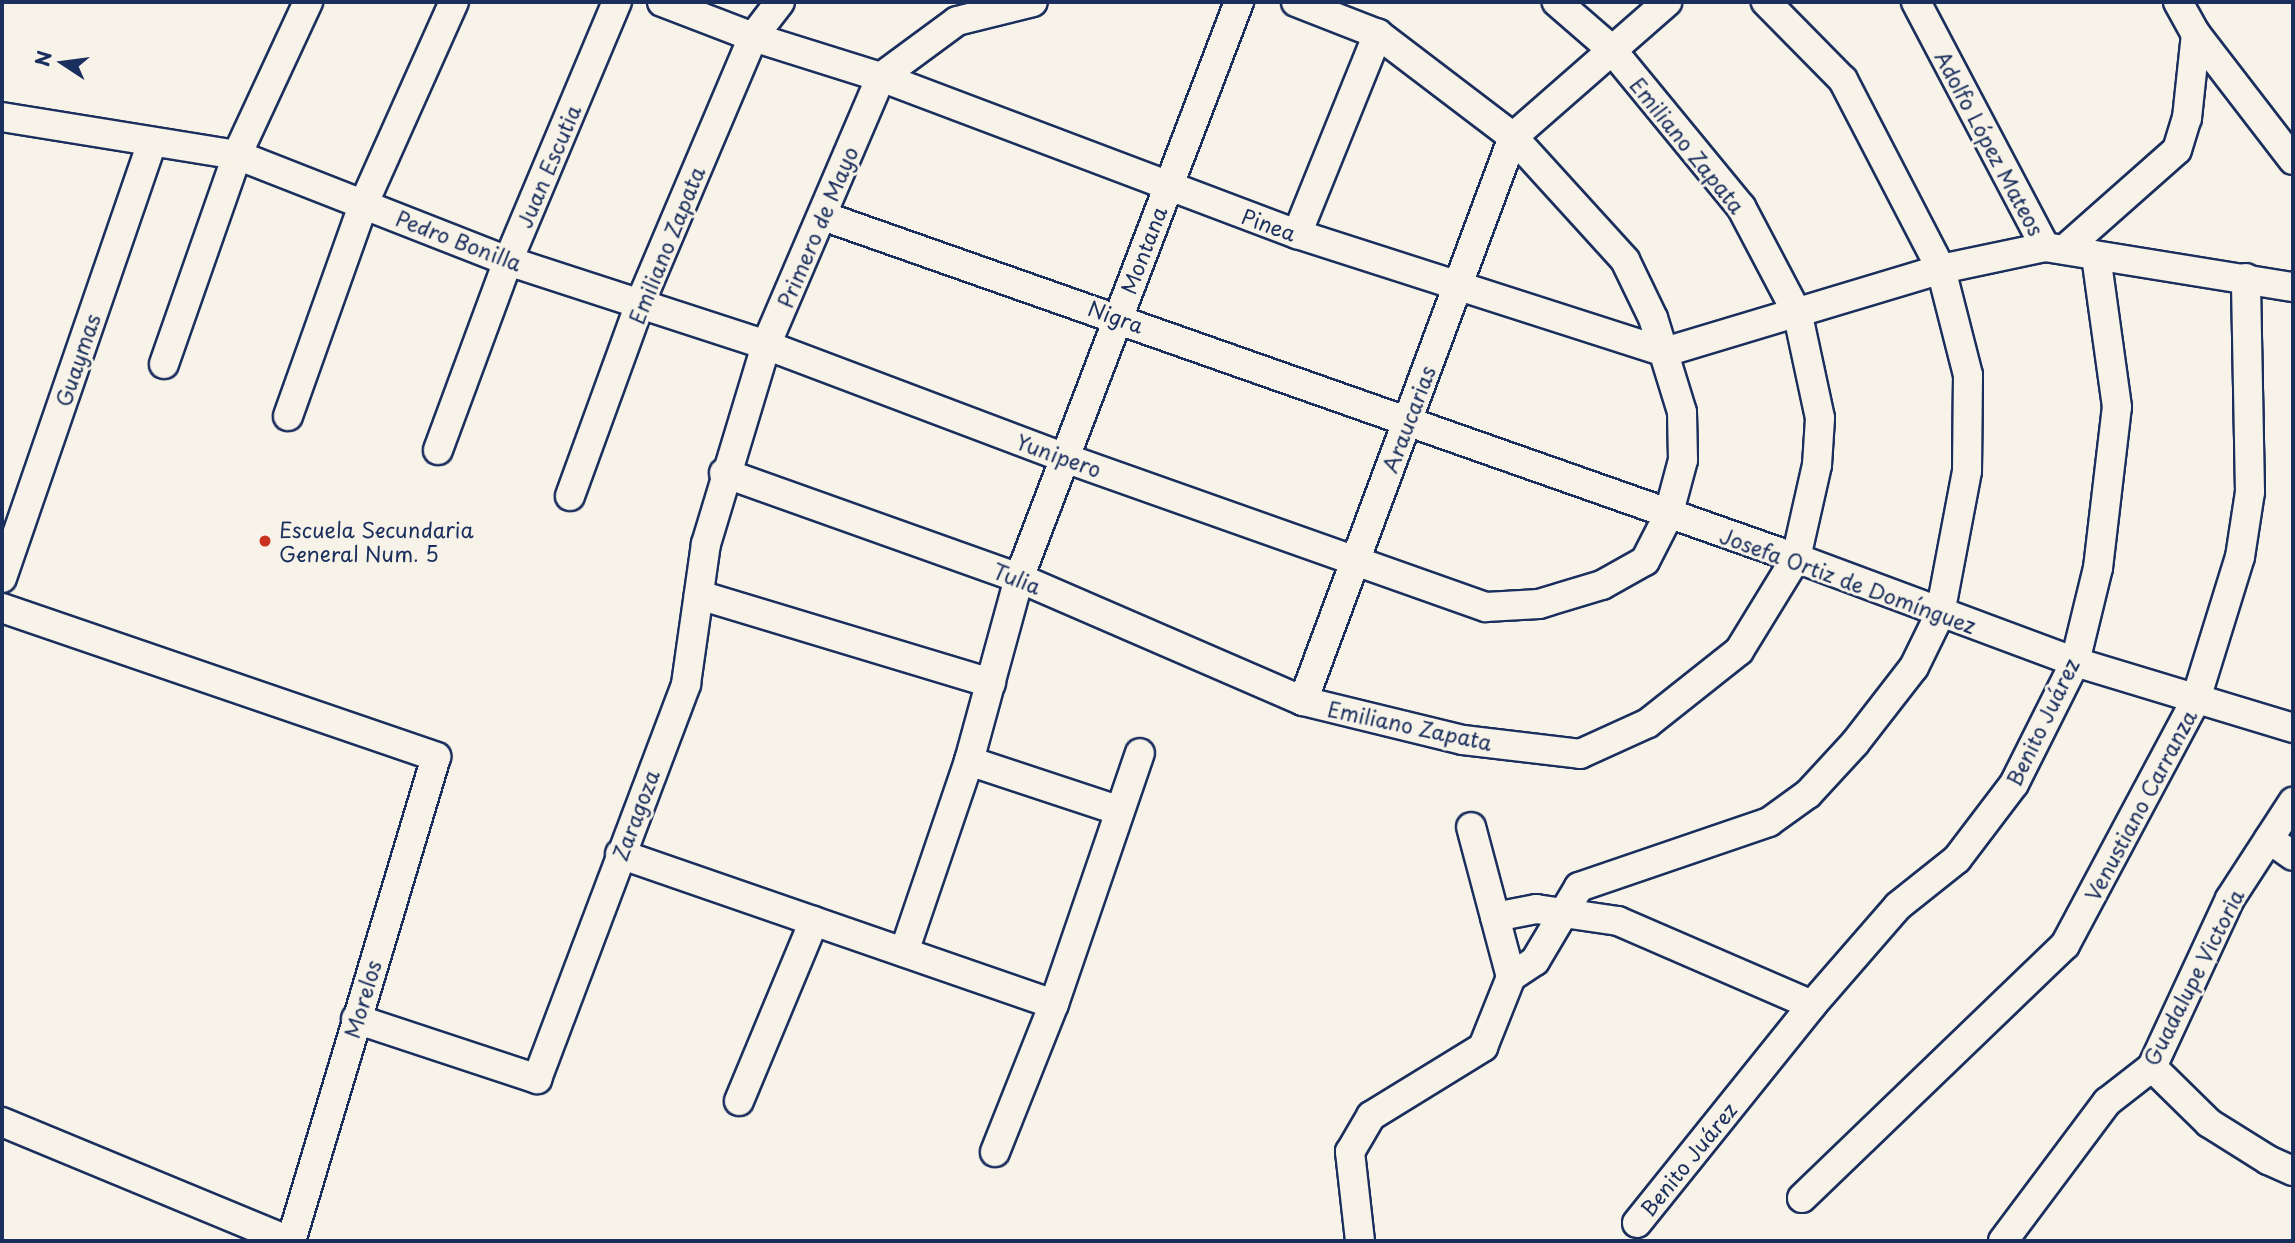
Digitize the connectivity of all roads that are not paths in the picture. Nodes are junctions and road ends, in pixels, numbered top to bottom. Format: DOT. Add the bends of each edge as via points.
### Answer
graph roads {
  1 [pos="308,2"];
  2 [pos="454,2"];
  3 [pos="617,2"];
  4 [pos="662,2"];
  5 [pos="780,2"];
  6 [pos="1033,2"];
  7 [pos="1239,2"];
  8 [pos="1296,2"];
  9 [pos="1557,2"];
  10 [pos="1667,2"];
  11 [pos="1766,2"];
  12 [pos="1916,2"];
  13 [pos="2178,2"];
  14 [pos="1378,34"];
  15 [pos="2196,34"];
  16 [pos="753,37"];
  17 [pos="1611,49"];
  18 [pos="881,77"];
  19 [pos="2,117"];
  20 [pos="1513,137"];
  21 [pos="152,142"];
  22 [pos="237,155"];
  23 [pos="2293,160"];
  24 [pos="1168,186"];
  25 [pos="364,203"];
  26 [pos="823,216"];
  27 [pos="1297,234"];
  28 [pos="2055,248"];
  29 [pos="2096,255"];
  30 [pos="508,261"];
  31 [pos="1941,269"];
  32 [pos="2246,278"];
  33 [pos="2293,287"];
  34 [pos="1457,288"];
  35 [pos="641,301"];
  36 [pos="1798,315"];
  37 [pos="1117,316"];
  38 [pos="766,345"];
  39 [pos="1665,352"];
  40 [pos="164,364"];
  41 [pos="288,416"];
  42 [pos="1406,424"];
  43 [pos="438,450"];
  44 [pos="1062,457"];
  45 [pos="724,473"];
  46 [pos="570,496"];
  47 [pos="1668,516"];
  48 [pos="706,544"];
  49 [pos="1356,558"];
  50 [pos="1796,558"];
  51 [pos="2,578"];
  52 [pos="1018,578"];
  53 [pos="699,595"];
  54 [pos="2,608"];
  55 [pos="1940,614"];
  56 [pos="2075,663"];
  57 [pos="991,682"];
  58 [pos="1303,701"];
  59 [pos="2195,702"];
  60 [pos="2293,728"];
  61 [pos="1140,753"];
  62 [pos="969,761"];
  63 [pos="2293,802"];
  64 [pos="1117,810"];
  65 [pos="1471,827"];
  66 [pos="2269,839"];
  67 [pos="620,854"];
  68 [pos="2293,856"];
  69 [pos="1564,911"];
  70 [pos="1495,917"];
  71 [pos="814,921"];
  72 [pos="904,952"];
  73 [pos="1511,978"];
  74 [pos="1054,1004"];
  75 [pos="1812,1005"];
  76 [pos="356,1019"];
  77 [pos="2152,1067"];
  78 [pos="739,1101"];
  79 [pos="2,1122"];
  80 [pos="995,1152"];
  81 [pos="2293,1171"];
  82 [pos="1802,1198"];
  83 [pos="1637,1223"];
  84 [pos="290,1241"];
  85 [pos="1360,1241"];
  86 [pos="2003,1241"];
  1 -- 22 [label="street"];
  2 -- 25 [label="street"];
  3 -- 30 [label="street, Juan Escutia"];
  4 -- 16 [label="street, Pinea"];
  5 -- 16 [label="street, Emiliano Zapata"];
  6 -- 18 [label="street" via="957,21"];
  7 -- 24 [label="street, Montana"];
  8 -- 14 [label="street"];
  9 -- 17 [label="street, Emiliano Zapata"];
  10 -- 17 [label="street"];
  11 -- 31 [label="street" via="1843,79"];
  12 -- 28 [label="street, Adolfo López Mateos"];
  13 -- 15 [label="street"];
  14 -- 20 [label="street"];
  14 -- 27 [label="street"];
  15 -- 23 [label="street"];
  15 -- 28 [label="street" via="2187,118 2176,150"];
  16 -- 18 [label="street, Pinea"];
  16 -- 35 [label="street, Emiliano Zapata"];
  17 -- 20 [label="street"];
  17 -- 36 [label="street, Emiliano Zapata" via="1741,207"];
  18 -- 24 [label="street, Pinea"];
  18 -- 26 [label="street, Primero de Mayo"];
  19 -- 21 [label="street, Pedro Bonilla"];
  20 -- 34 [label="street, Araucarias"];
  20 -- 39 [label="street, Yunipero" via="1625,260"];
  21 -- 22 [label="street, Pedro Bonilla"];
  21 -- 51 [label="street, Guaymas"];
  22 -- 25 [label="street, Pedro Bonilla"];
  22 -- 40 [label="street"];
  24 -- 27 [label="street, Pinea"];
  24 -- 37 [label="street, Montana"];
  25 -- 30 [label="street, Pedro Bonilla"];
  25 -- 41 [label="street"];
  26 -- 37 [label="street, Nigra"];
  26 -- 38 [label="street, Primero de Mayo"];
  27 -- 34 [label="street, Pinea"];
  28 -- 29 [label="street, Adolfo López Mateos"];
  28 -- 31 [label="street"];
  29 -- 32 [label="street, Adolfo López Mateos"];
  29 -- 56 [label="street, Benito Juárez" via="2117,407 2098,568"];
  30 -- 35 [label="street, Pedro Bonilla"];
  30 -- 43 [label="street, Juan Escutia"];
  31 -- 36 [label="street"];
  31 -- 55 [label="street" via="1968,375 1967,471"];
  32 -- 33 [label="street, Adolfo López Mateos"];
  32 -- 59 [label="street, Venustiano Carranza" via="2250,492 2240,557"];
  34 -- 39 [label="street, Pinea"];
  34 -- 42 [label="street, Araucarias"];
  35 -- 38 [label="street, Pedro Bonilla"];
  35 -- 46 [label="street, Emiliano Zapata"];
  36 -- 39 [label="street"];
  36 -- 50 [label="street, Emiliano Zapata" via="1820,418 1817,465"];
  37 -- 42 [label="street, Nigra"];
  37 -- 44 [label="street, Montana"];
  38 -- 44 [label="street, Yunipero"];
  38 -- 45 [label="street, Primero de Mayo"];
  39 -- 47 [label="street, Yunipero" via="1682,412 1683,460"];
  42 -- 47 [label="street, Josefa Ortiz de Domínguez"];
  42 -- 49 [label="street, Araucarias"];
  44 -- 49 [label="street, Yunipero"];
  44 -- 52 [label="street, Montana"];
  45 -- 48 [label="street, Primero de Mayo"];
  45 -- 52 [label="street, Tulia"];
  47 -- 49 [label="street, Yunipero" via="1645,561 1602,585 1539,604 1486,607"];
  47 -- 50 [label="street, Josefa Ortiz de Domínguez"];
  48 -- 53 [label="street, Zaragoza"];
  49 -- 58 [label="street, Araucarias"];
  50 -- 55 [label="street, Josefa Ortiz de Domínguez"];
  50 -- 58 [label="street, Emiliano Zapata" via="1739,651 1648,723 1580,754 1463,740"];
  52 -- 57 [label="street, Montana"];
  52 -- 58 [label="street, Tulia"];
  53 -- 57 [label="street"];
  53 -- 67 [label="street, Zaragoza" via="686,684"];
  54 -- 76 [label="street, Morelos" via="436,757"];
  55 -- 56 [label="street, Josefa Ortiz de Domínguez"];
  55 -- 69 [label="street" via="1914,667 1808,794 1769,822 1579,887"];
  56 -- 59 [label="street, Josefa Ortiz de Domínguez"];
  56 -- 75 [label="street, Benito Juárez" via="2014,784 1965,849 1898,906"];
  57 -- 62 [label="street, Montana"];
  59 -- 60 [label="street, Josefa Ortiz de Domínguez"];
  59 -- 82 [label="street, Venustiano Carranza" via="2065,945"];
  61 -- 64 [label="street"];
  62 -- 64 [label="street"];
  62 -- 72 [label="street, Montana"];
  63 -- 66 [label="street, Guadalupe Victoria"];
  64 -- 74 [label="street"];
  65 -- 70 [label="street"];
  66 -- 68 [label="street"];
  66 -- 77 [label="street, Guadalupe Victoria" via="2230,899"];
  67 -- 71 [label="street"];
  67 -- 76 [label="street, Zaragoza" via="537,1079"];
  69 -- 70 [label="street" via="1536,909"];
  69 -- 73 [label="street" via="1535,961"];
  69 -- 75 [label="street" via="1618,921"];
  70 -- 73 [label="street"];
  71 -- 72 [label="street"];
  71 -- 78 [label="street"];
  72 -- 74 [label="street"];
  73 -- 85 [label="street" via="1483,1048 1371,1116 1350,1152"];
  74 -- 80 [label="street"];
  75 -- 83 [label="street, Benito Juárez"];
  76 -- 84 [label="street, Morelos"];
  77 -- 81 [label="street" via="2209,1123"];
  77 -- 86 [label="street, Guadalupe Victoria" via="2107,1102"];
  79 -- 84 [label="street"];
}
